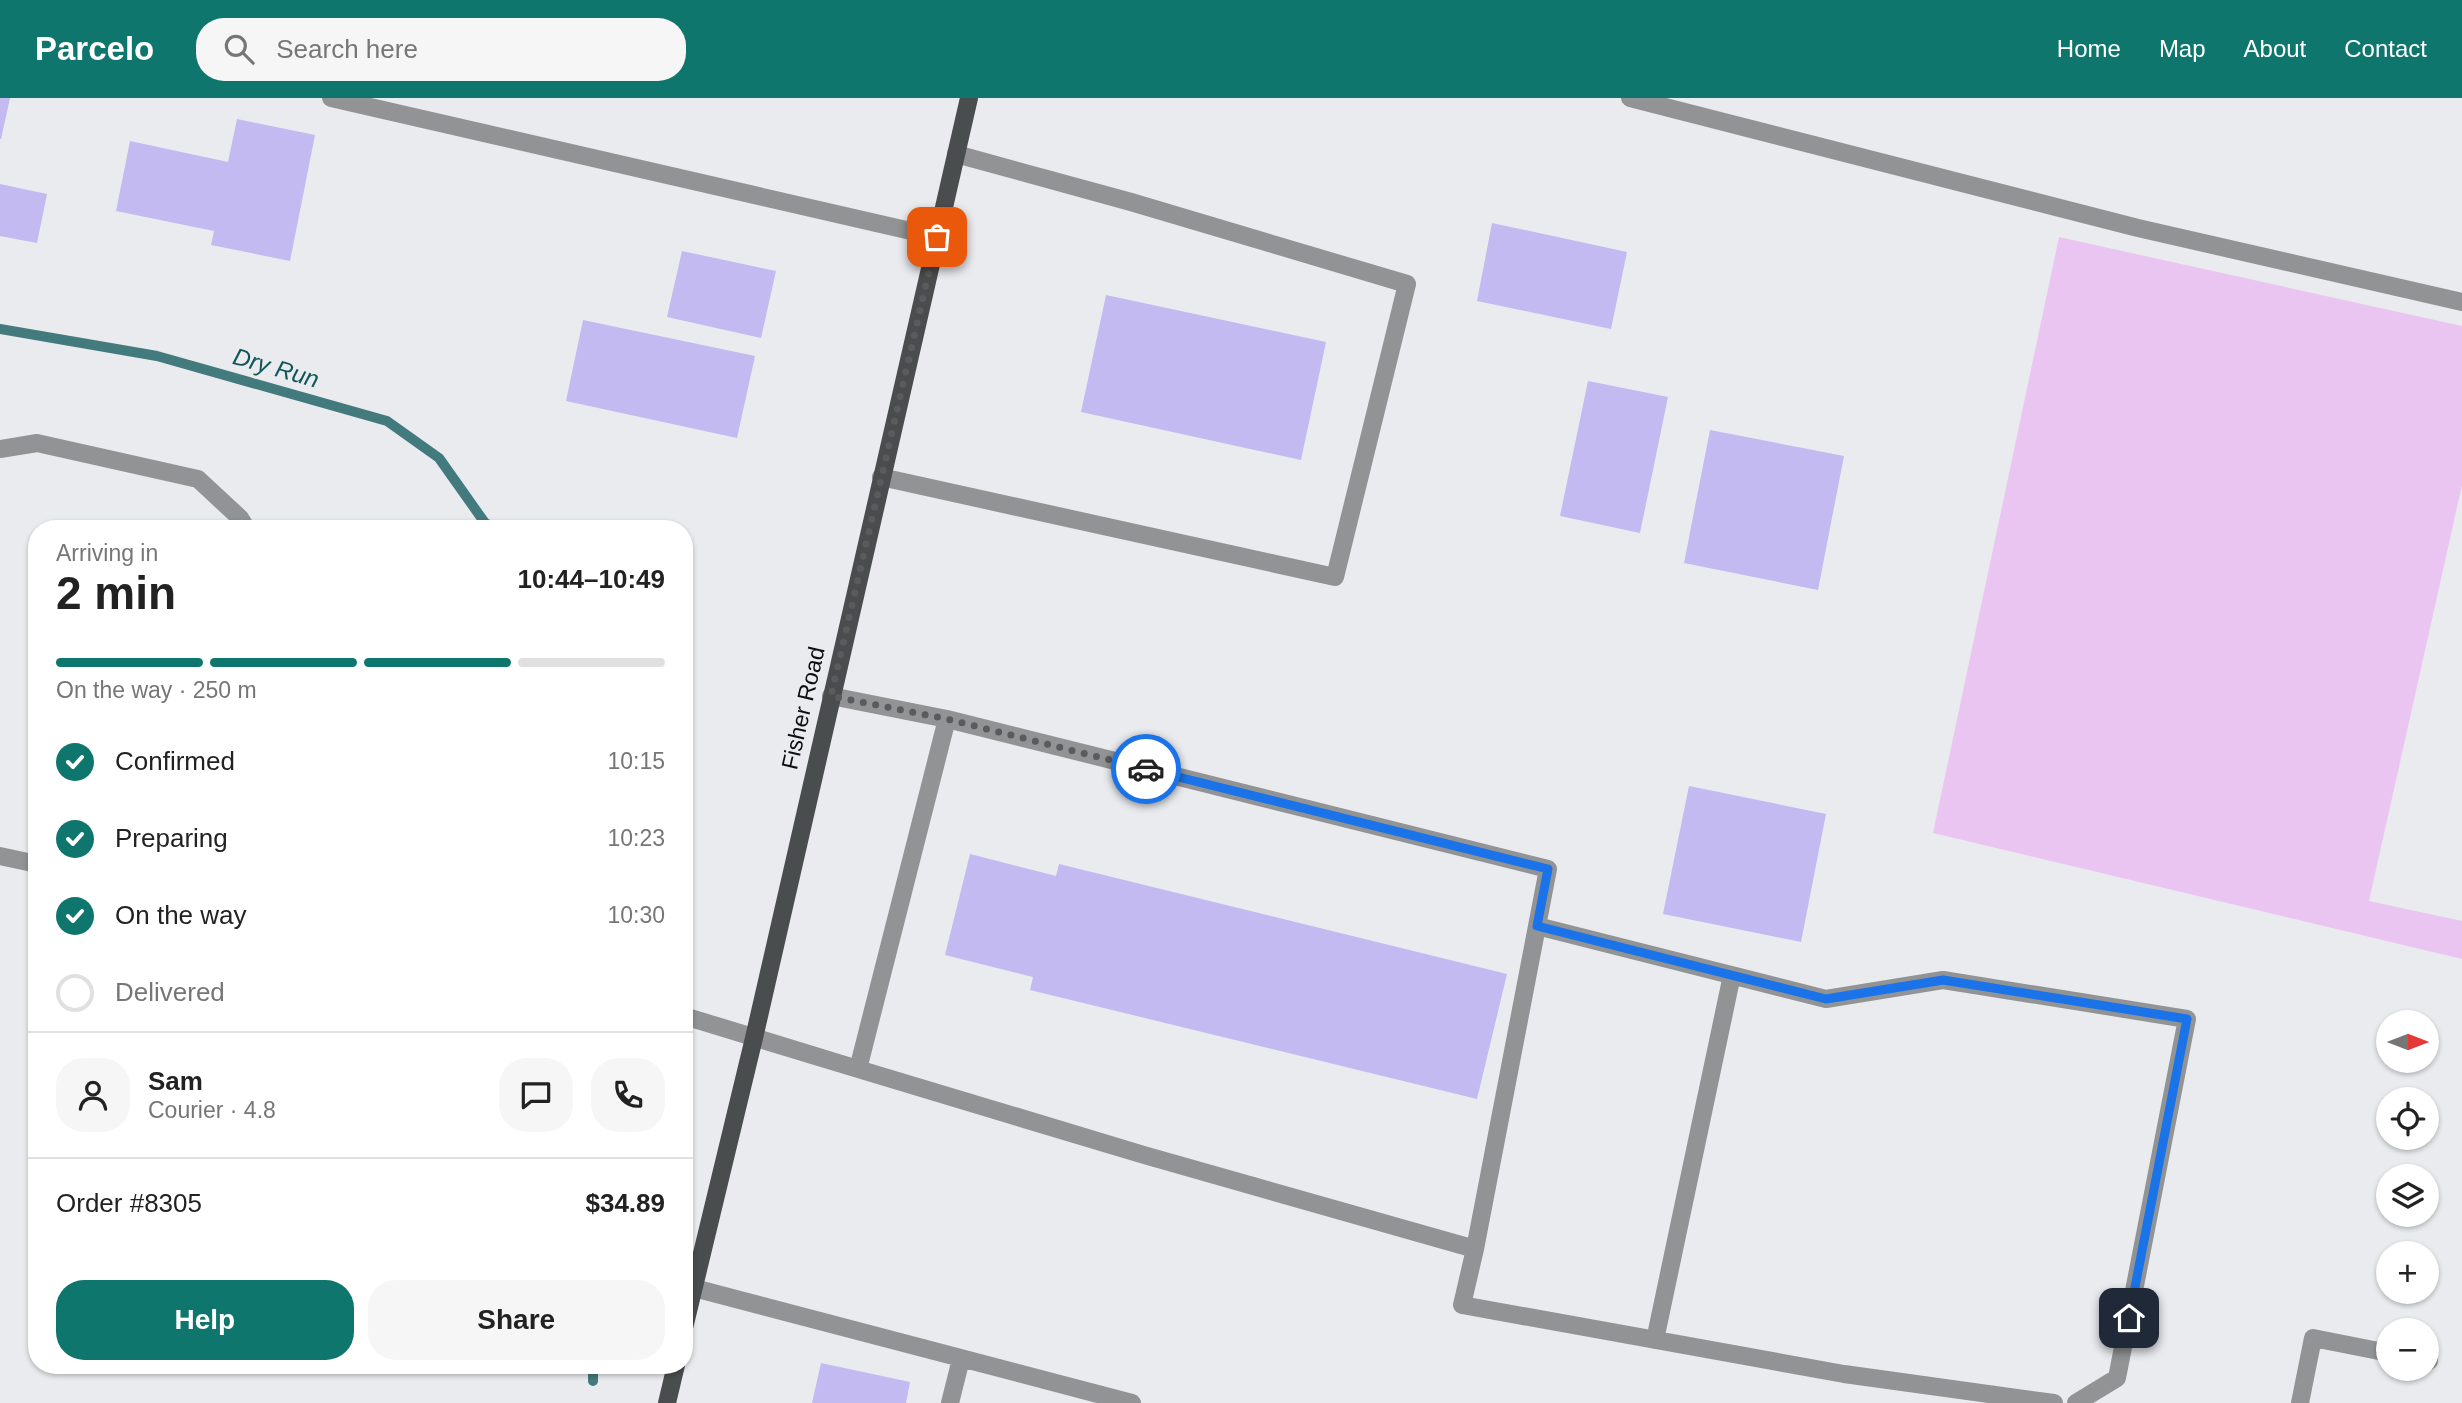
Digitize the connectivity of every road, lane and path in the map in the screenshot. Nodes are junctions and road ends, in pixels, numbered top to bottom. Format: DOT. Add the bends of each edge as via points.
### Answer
graph roads {
  1 [pos="331,98"];
  2 [pos="969,98"];
  3 [pos="1630,98"];
  4 [pos="956,154"];
  5 [pos="937,237"];
  6 [pos="2462,302"];
  7 [pos="0,449"];
  8 [pos="881,477"];
  9 [pos="241,520"];
  10 [pos="831,696"];
  11 [pos="947,719"];
  12 [pos="0,856"];
  13 [pos="28,862"];
  14 [pos="1537,926"];
  15 [pos="1732,975"];
  16 [pos="693,1019"];
  17 [pos="754,1038"];
  18 [pos="859,1069"];
  19 [pos="1475,1249"];
  20 [pos="694,1288"];
  21 [pos="693,1292"];
  22 [pos="1655,1340"];
  23 [pos="2376,1350"];
  24 [pos="961,1359"];
  25 [pos="674,1374"];
  26 [pos="667,1403"];
  27 [pos="950,1403"];
  28 [pos="1132,1403"];
  29 [pos="2054,1403"];
  30 [pos="2076,1403"];
  31 [pos="2300,1403"];
  1 -- 5 [label="lane"];
  2 -- 4 [label="main road, Fisher Road"];
  3 -- 6 [label="lane" via="2138,228"];
  4 -- 5 [label="main road, Fisher Road"];
  4 -- 8 [label="lane" via="1407,284 1335,577"];
  5 -- 8 [label="main road, Fisher Road"];
  7 -- 9 [label="lane" via="37,443 198,479"];
  8 -- 10 [label="main road, Fisher Road"];
  10 -- 11 [label="lane"];
  10 -- 17 [label="main road, Fisher Road"];
  11 -- 14 [label="lane" via="1548,869"];
  11 -- 18 [label="lane"];
  12 -- 13 [label="lane"];
  14 -- 15 [label="lane"];
  14 -- 19 [label="lane"];
  15 -- 22 [label="lane"];
  15 -- 30 [label="lane" via="1826,999 1943,980 2187,1019 2117,1378"];
  16 -- 17 [label="lane"];
  17 -- 18 [label="lane"];
  17 -- 20 [label="main road, Fisher Road"];
  18 -- 19 [label="lane"];
  19 -- 22 [label="lane" via="1462,1305"];
  20 -- 21 [label="main road, Fisher Road"];
  20 -- 24 [label="lane"];
  22 -- 29 [label="lane" via="1844,1374"];
  23 -- 31 [label="lane" via="2313,1338"];
  24 -- 27 [label="lane"];
  24 -- 28 [label="lane"];
  25 -- 26 [label="main road"];
}
